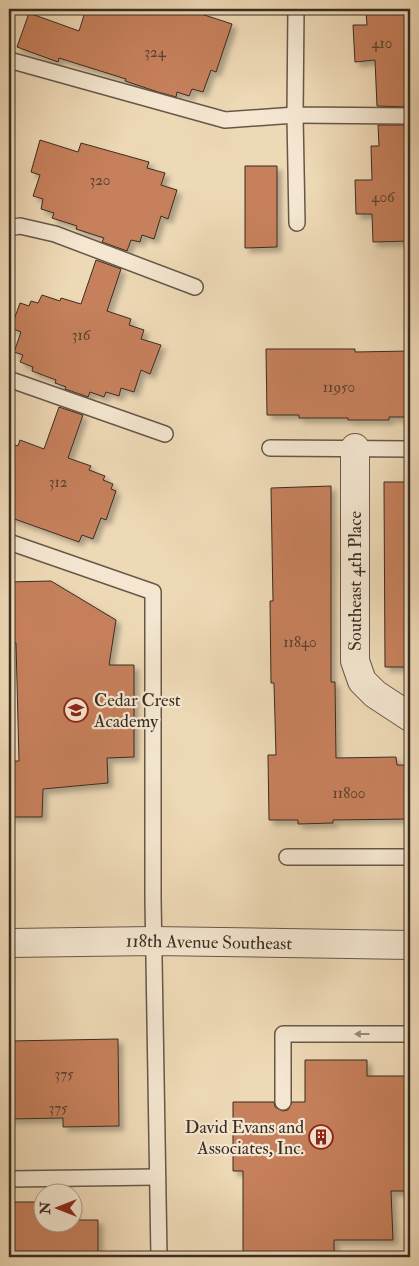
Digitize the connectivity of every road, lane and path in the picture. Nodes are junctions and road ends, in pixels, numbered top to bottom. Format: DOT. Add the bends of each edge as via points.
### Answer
graph roads {
  1 [pos="296,9"];
  2 [pos="9,60"];
  3 [pos="295,115"];
  4 [pos="410,116"];
  5 [pos="297,223"];
  6 [pos="9,228"];
  7 [pos="195,287"];
  8 [pos="9,380"];
  9 [pos="165,434"];
  10 [pos="270,448"];
  11 [pos="355,448"];
  12 [pos="410,449"];
  13 [pos="9,542"];
  14 [pos="410,717"];
  15 [pos="287,857"];
  16 [pos="410,857"];
  17 [pos="153,941"];
  18 [pos="9,943"];
  19 [pos="410,945"];
  20 [pos="410,1034"];
  21 [pos="283,1102"];
  22 [pos="156,1177"];
  23 [pos="9,1179"];
  24 [pos="159,1257"];
  1 -- 3 [label="lane"];
  2 -- 3 [label="lane" via="225,120"];
  3 -- 4 [label="lane"];
  3 -- 5 [label="lane"];
  6 -- 7 [label="lane" via="20,226 55,234"];
  8 -- 9 [label="lane"];
  10 -- 11 [label="lane"];
  11 -- 12 [label="lane"];
  11 -- 14 [label="street, Southeast 4th Place" via="355,661 362,681 374,694"];
  13 -- 17 [label="lane" via="153,592"];
  15 -- 16 [label="lane"];
  17 -- 18 [label="street, 118th Avenue Southeast"];
  17 -- 19 [label="street, 118th Avenue Southeast"];
  17 -- 22 [label="lane"];
  20 -- 21 [label="lane, one-way" via="283,1034"];
  22 -- 23 [label="lane"];
  22 -- 24 [label="lane"];
}
